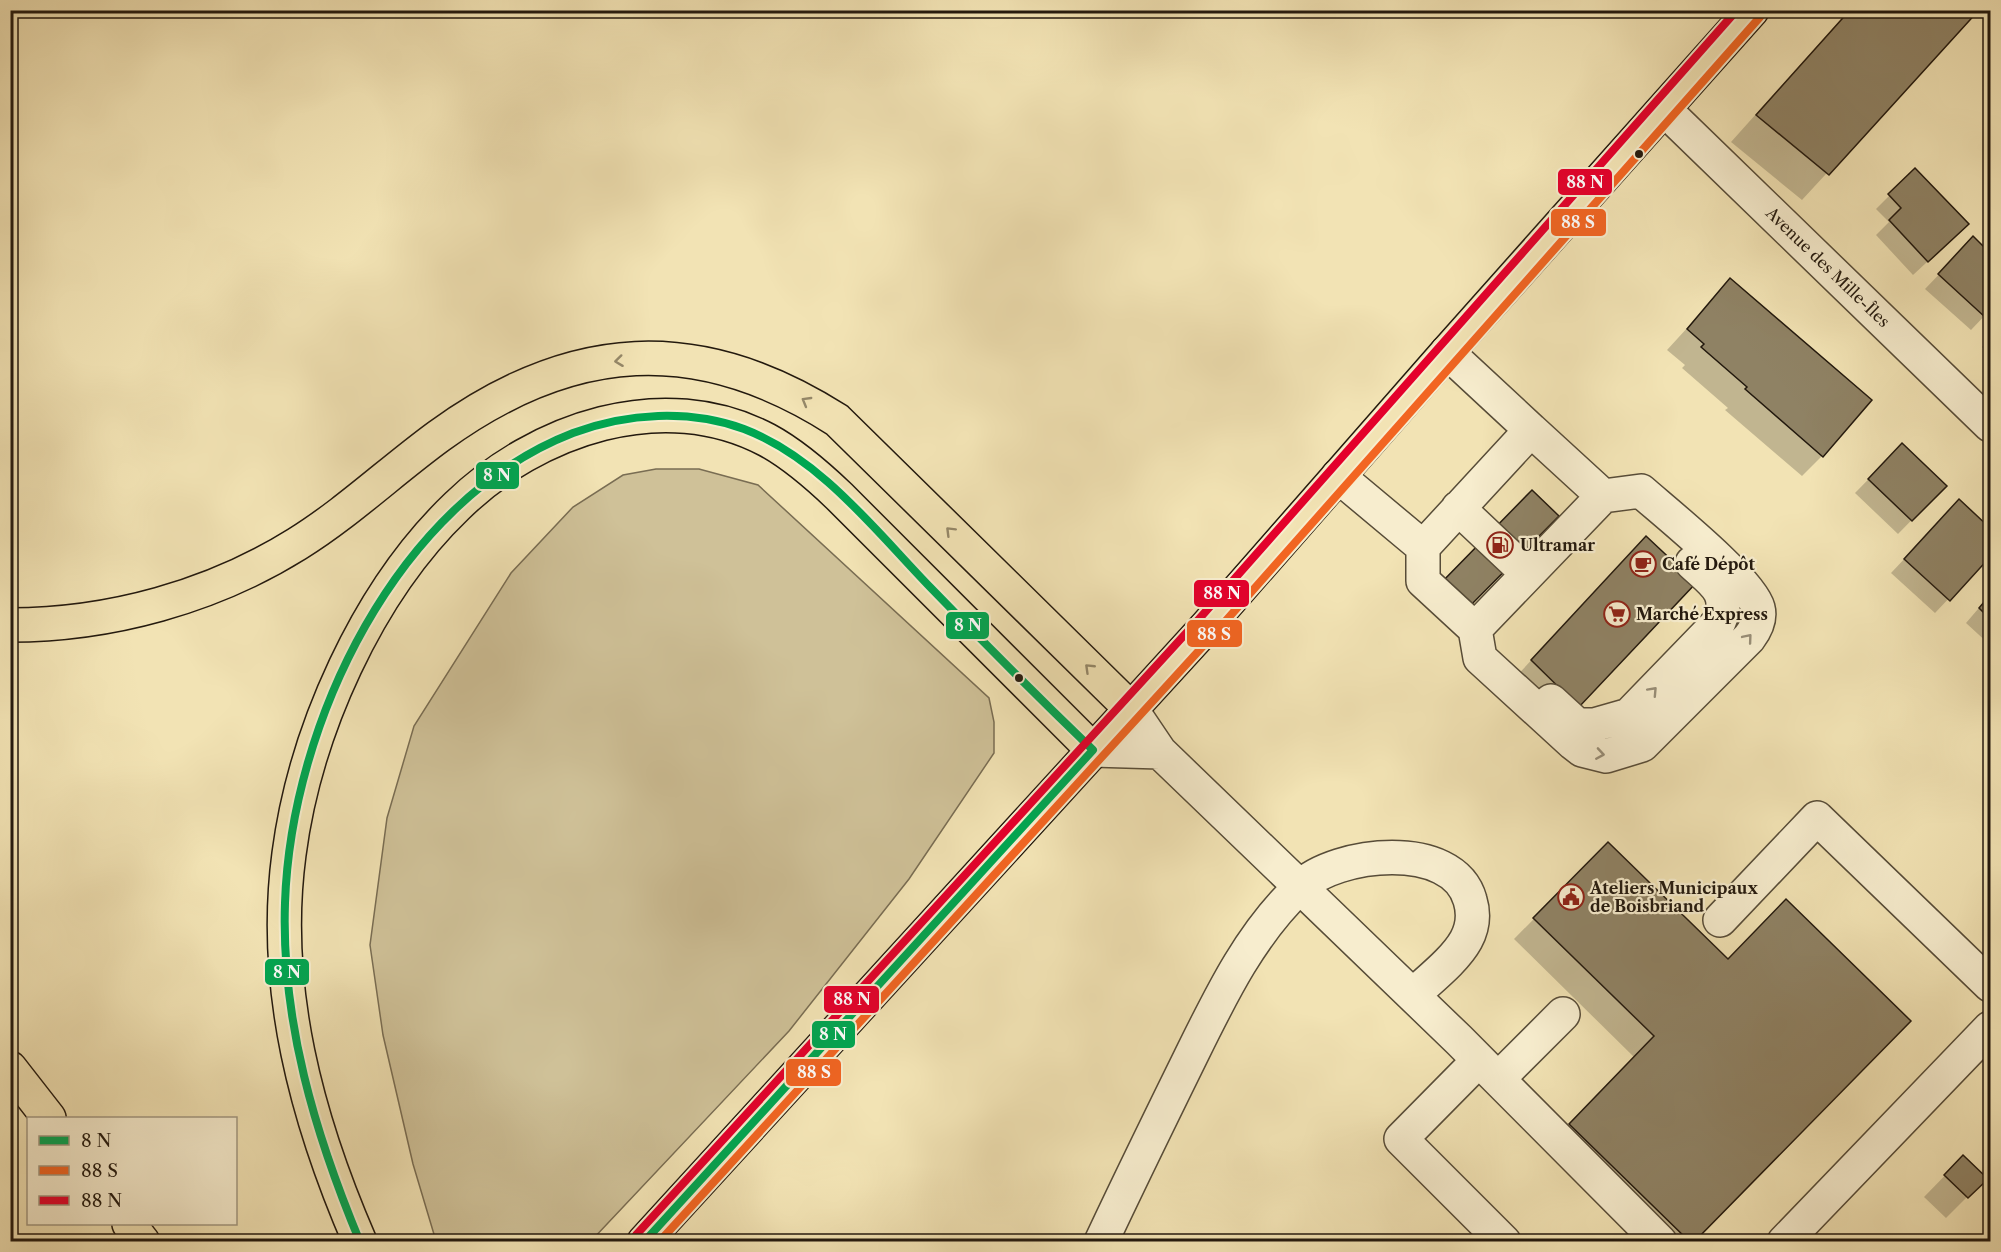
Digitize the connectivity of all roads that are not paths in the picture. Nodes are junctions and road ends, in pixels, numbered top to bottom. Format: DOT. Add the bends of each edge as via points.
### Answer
graph roads {
  1 [pos="1752,10"];
  2 [pos="1665,110"];
  3 [pos="1447,352"];
  4 [pos="1990,425"];
  5 [pos="1531,430"];
  6 [pos="1338,476"];
  7 [pos="1604,496"];
  8 [pos="1458,508"];
  9 [pos="1423,548"];
  10 [pos="1528,574"];
  11 [pos="10,625"];
  12 [pos="1475,629"];
  13 [pos="1131,709"];
  14 [pos="1093,750"];
  15 [pos="1160,752"];
  16 [pos="1300,886"];
  17 [pos="1720,920"];
  18 [pos="1990,985"];
  19 [pos="1413,995"];
  20 [pos="1563,1014"];
  21 [pos="1990,1031"];
  22 [pos="10,1068"];
  23 [pos="1489,1070"];
  24 [pos="47,1117"];
  25 [pos="130,1225"];
  26 [pos="143,1242"];
  27 [pos="360,1242"];
  28 [pos="644,1242"];
  29 [pos="1101,1242"];
  30 [pos="1504,1242"];
  31 [pos="1660,1242"];
  32 [pos="1784,1242"];
  1 -- 2 [label="main road"];
  2 -- 3 [label="main road"];
  2 -- 4 [label="street, Avenue des Mille-Îles"];
  3 -- 5 [label="street"];
  3 -- 6 [label="main road"];
  5 -- 7 [label="street"];
  5 -- 8 [label="street"];
  6 -- 9 [label="street"];
  6 -- 13 [label="main road"];
  7 -- 10 [label="street"];
  12 -- 7 [label="street, one-way" via="1575,723 1594,725 1618,720 1641,705 1719,622 1725,604 1716,586 1628,502"];
  8 -- 9 [label="street"];
  8 -- 10 [label="street"];
  9 -- 12 [label="street" via="1423,581"];
  10 -- 12 [label="street"];
  13 -- 11 [label="main road, one-way" via="837,420 762,379 673,359 644,358 580,367 494,400 418,452 321,528 231,578 108,618"];
  13 -- 14 [label="main road"];
  13 -- 15 [label="street"];
  14 -- 15 [label="street"];
  14 -- 27 [label="main road" via="834,491 767,440 712,420 647,415 580,430 498,473 474,490 435,529 367,626 318,734 294,817 285,902 287,982 293,1028 314,1120"];
  14 -- 28 [label="main road"];
  15 -- 16 [label="street"];
  16 -- 19 [label="street"];
  16 -- 19 [label="street" via="1318,873 1345,863 1396,858 1437,865 1460,880 1473,910 1467,938"];
  16 -- 29 [label="street" via="1263,929 1221,996"];
  17 -- 18 [label="street" via="1817,818"];
  19 -- 23 [label="street"];
  20 -- 23 [label="street"];
  21 -- 32 [label="street"];
  22 -- 24 [label="main road"];
  23 -- 30 [label="street" via="1401,1139"];
  23 -- 31 [label="street"];
  25 -- 26 [label="main road"];
}
